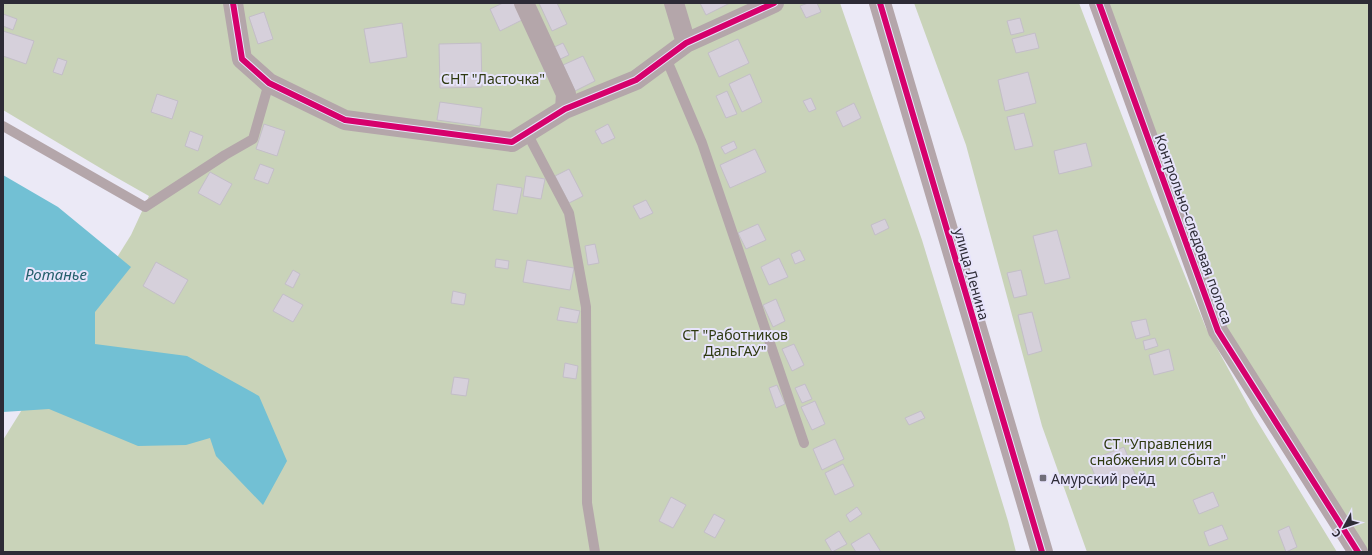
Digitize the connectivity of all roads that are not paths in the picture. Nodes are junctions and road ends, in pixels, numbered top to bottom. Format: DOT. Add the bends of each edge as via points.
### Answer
graph roads {
  1 [pos="233,3"];
  2 [pos="524,3"];
  3 [pos="674,3"];
  4 [pos="774,3"];
  5 [pos="880,3"];
  6 [pos="1099,3"];
  7 [pos="686,43"];
  8 [pos="666,58"];
  9 [pos="269,83"];
  10 [pos="565,109"];
  11 [pos="3,126"];
  12 [pos="527,133"];
  13 [pos="804,443"];
  14 [pos="595,552"];
  15 [pos="1042,552"];
  16 [pos="1358,552"];
  1 -- 9 [label="street" via="242,59"];
  2 -- 10 [label="street" via="566,94"];
  3 -- 7 [label="street"];
  4 -- 7 [label="street"];
  5 -- 15 [label="street, улица Ленина"];
  6 -- 16 [label="street, Контрольно-следовая полоса" via="1218,331"];
  7 -- 8 [label="street"];
  8 -- 10 [label="street" via="636,80"];
  8 -- 13 [label="lane" via="702,143"];
  9 -- 11 [label="lane" via="253,139 145,207"];
  9 -- 12 [label="street" via="345,120 512,142"];
  10 -- 12 [label="street"];
  12 -- 14 [label="lane" via="569,213 586,307 586,503"];
}
